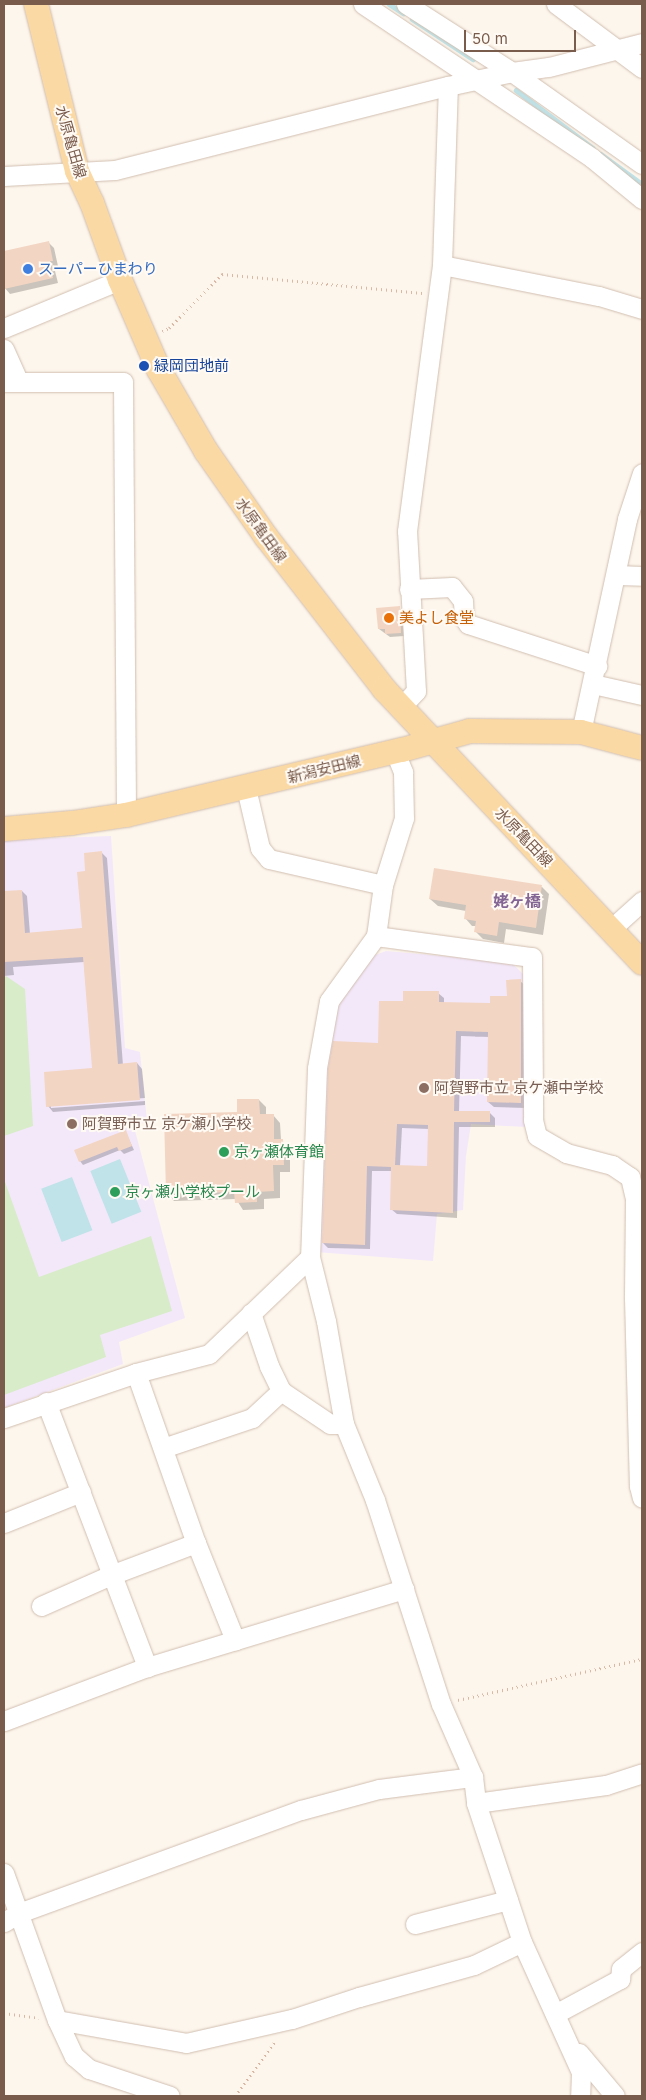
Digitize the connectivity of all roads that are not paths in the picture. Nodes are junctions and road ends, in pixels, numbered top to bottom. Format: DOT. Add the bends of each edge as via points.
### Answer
graph roads {
  1 [pos="36,4"];
  2 [pos="363,4"];
  3 [pos="406,4"];
  4 [pos="556,4"];
  5 [pos="642,43"];
  6 [pos="616,48"];
  7 [pos="642,68"];
  8 [pos="512,72"];
  9 [pos="479,80"];
  10 [pos="448,86"];
  11 [pos="642,164"];
  12 [pos="77,171"];
  13 [pos="4,176"];
  14 [pos="642,199"];
  15 [pos="442,265"];
  16 [pos="120,280"];
  17 [pos="642,309"];
  18 [pos="4,328"];
  19 [pos="4,349"];
  20 [pos="12,382"];
  21 [pos="642,473"];
  22 [pos="617,575"];
  23 [pos="642,576"];
  24 [pos="409,589"];
  25 [pos="597,666"];
  26 [pos="594,684"];
  27 [pos="642,695"];
  28 [pos="401,707"];
  29 [pos="581,732"];
  30 [pos="434,740"];
  31 [pos="642,748"];
  32 [pos="395,752"];
  33 [pos="246,788"];
  34 [pos="126,815"];
  35 [pos="4,828"];
  36 [pos="383,885"];
  37 [pos="642,901"];
  38 [pos="611,929"];
  39 [pos="376,936"];
  40 [pos="642,963"];
  41 [pos="639,1239"];
  42 [pos="310,1257"];
  43 [pos="251,1313"];
  44 [pos="136,1373"];
  45 [pos="282,1391"];
  46 [pos="46,1402"];
  47 [pos="4,1418"];
  48 [pos="344,1424"];
  49 [pos="163,1448"];
  50 [pos="80,1492"];
  51 [pos="642,1498"];
  52 [pos="4,1524"];
  53 [pos="196,1543"];
  54 [pos="111,1575"];
  55 [pos="404,1588"];
  56 [pos="40,1606"];
  57 [pos="235,1640"];
  58 [pos="147,1667"];
  59 [pos="4,1721"];
  60 [pos="642,1773"];
  61 [pos="473,1777"];
  62 [pos="476,1803"];
  63 [pos="4,1873"];
  64 [pos="508,1900"];
  65 [pos="11,1917"];
  66 [pos="414,1924"];
  67 [pos="522,1942"];
  68 [pos="642,1952"];
  69 [pos="555,2014"];
  70 [pos="57,2020"];
  71 [pos="565,2035"];
  72 [pos="170,2096"];
  73 [pos="580,2096"];
  74 [pos="615,2096"];
  1 -- 12 [label="main road, 水原亀田線"];
  2 -- 9 [label="street"];
  3 -- 8 [label="street"];
  4 -- 6 [label="street"];
  5 -- 6 [label="street"];
  6 -- 7 [label="street"];
  6 -- 8 [label="street" via="549,67"];
  8 -- 9 [label="street"];
  8 -- 11 [label="street"];
  9 -- 10 [label="street"];
  9 -- 14 [label="street" via="592,158"];
  10 -- 12 [label="street" via="115,170"];
  10 -- 15 [label="street"];
  12 -- 13 [label="street"];
  12 -- 16 [label="main road, 水原亀田線"];
  15 -- 17 [label="street" via="599,296"];
  15 -- 24 [label="street" via="407,531"];
  16 -- 18 [label="street"];
  16 -- 28 [label="main road, 水原亀田線" via="176,401 231,488 306,590"];
  19 -- 20 [label="street"];
  20 -- 34 [label="street" via="123,382"];
  21 -- 22 [label="street" via="627,520"];
  22 -- 23 [label="street"];
  22 -- 25 [label="street"];
  24 -- 25 [label="street" via="452,587 463,601 464,618 468,624"];
  24 -- 28 [label="street" via="416,691"];
  25 -- 26 [label="street"];
  26 -- 27 [label="street"];
  26 -- 29 [label="street"];
  28 -- 30 [label="main road, 水原亀田線"];
  29 -- 30 [label="main road, 新潟安田線" via="470,731"];
  29 -- 31 [label="main road, 新潟安田線"];
  30 -- 32 [label="main road, 新潟安田線"];
  30 -- 38 [label="main road, 水原亀田線"];
  32 -- 33 [label="main road, 新潟安田線"];
  32 -- 36 [label="street" via="403,772 404,818"];
  33 -- 34 [label="main road, 新潟安田線"];
  33 -- 36 [label="street" via="260,848 269,859"];
  34 -- 35 [label="main road, 新潟安田線"];
  36 -- 39 [label="street"];
  37 -- 38 [label="street"];
  38 -- 40 [label="main road, 水原亀田線"];
  39 -- 41 [label="street" via="532,958 533,1120 537,1136 566,1153 612,1165 630,1177"];
  39 -- 42 [label="street" via="329,1000 317,1068"];
  41 -- 51 [label="street" via="634,1298 639,1486"];
  42 -- 43 [label="street"];
  42 -- 48 [label="street" via="326,1321"];
  43 -- 44 [label="street" via="209,1354"];
  43 -- 45 [label="street" via="269,1366"];
  44 -- 46 [label="street"];
  44 -- 49 [label="street"];
  45 -- 48 [label="street" via="330,1424"];
  45 -- 49 [label="street" via="252,1418"];
  46 -- 47 [label="street"];
  46 -- 50 [label="street"];
  48 -- 55 [label="street" via="375,1500"];
  49 -- 53 [label="street"];
  50 -- 52 [label="street"];
  50 -- 54 [label="street"];
  53 -- 54 [label="street"];
  53 -- 57 [label="street"];
  54 -- 56 [label="street"];
  54 -- 58 [label="street"];
  55 -- 57 [label="street"];
  55 -- 61 [label="street" via="441,1704"];
  57 -- 58 [label="street"];
  58 -- 59 [label="street"];
  60 -- 62 [label="street" via="606,1785"];
  61 -- 62 [label="street"];
  61 -- 65 [label="street" via="379,1789 301,1810"];
  62 -- 64 [label="street"];
  63 -- 65 [label="street"];
  64 -- 66 [label="street"];
  64 -- 67 [label="street"];
  65 -- 70 [label="street"];
  67 -- 69 [label="street"];
  67 -- 70 [label="street" via="474,1965 292,2019 186,2044"];
  68 -- 69 [label="street" via="621,1969 620,1979"];
  69 -- 71 [label="street"];
  70 -- 72 [label="street" via="74,2056 89,2069"];
  71 -- 73 [label="street" via="581,2072"];
  71 -- 74 [label="street"];
}
